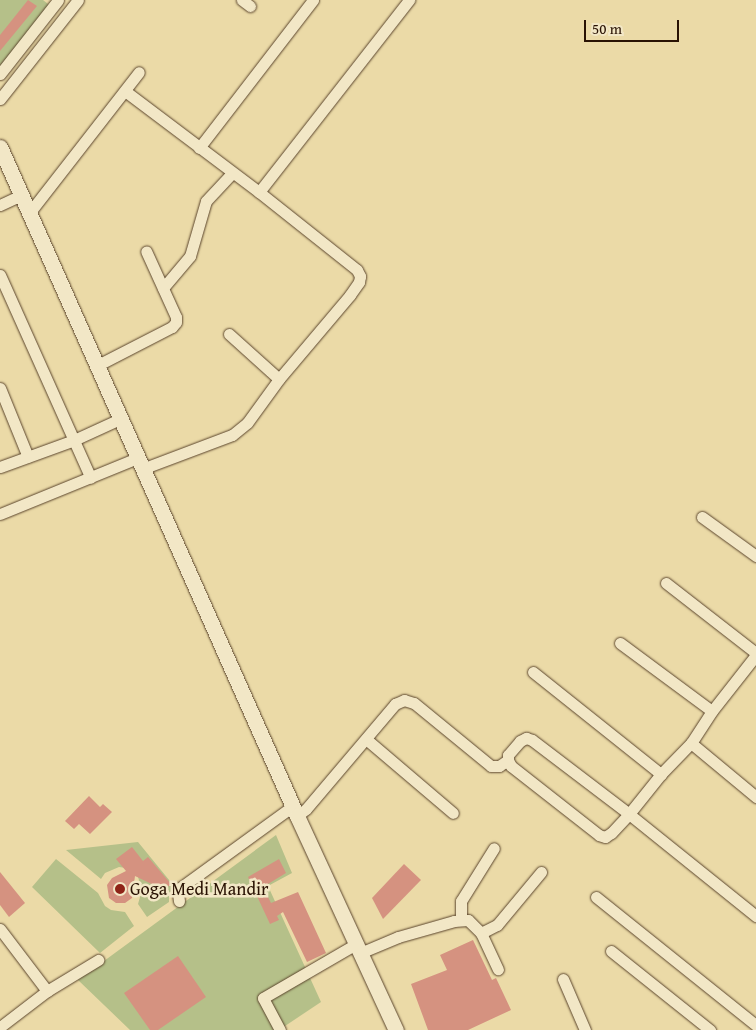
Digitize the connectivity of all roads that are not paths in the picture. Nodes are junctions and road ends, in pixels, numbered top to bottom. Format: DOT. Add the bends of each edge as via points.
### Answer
graph roads {
  1 [pos="58,0"];
  2 [pos="78,0"];
  3 [pos="313,0"];
  4 [pos="410,0"];
  5 [pos="139,72"];
  6 [pos="0,74"];
  7 [pos="125,91"];
  8 [pos="0,99"];
  9 [pos="0,147"];
  10 [pos="199,148"];
  11 [pos="232,173"];
  12 [pos="259,192"];
  13 [pos="21,195"];
  14 [pos="0,205"];
  15 [pos="30,212"];
  16 [pos="146,251"];
  17 [pos="0,275"];
  18 [pos="163,288"];
  19 [pos="229,334"];
  20 [pos="96,366"];
  21 [pos="279,379"];
  22 [pos="0,388"];
  23 [pos="120,419"];
  24 [pos="74,440"];
  25 [pos="28,457"];
  26 [pos="140,464"];
  27 [pos="0,467"];
  28 [pos="91,478"];
  29 [pos="0,514"];
  30 [pos="702,517"];
  31 [pos="756,556"];
  32 [pos="666,583"];
  33 [pos="620,644"];
  34 [pos="756,654"];
  35 [pos="532,672"];
  36 [pos="712,711"];
  37 [pos="366,739"];
  38 [pos="691,743"];
  39 [pos="508,760"];
  40 [pos="661,774"];
  41 [pos="756,797"];
  42 [pos="295,811"];
  43 [pos="453,813"];
  44 [pos="629,814"];
  45 [pos="494,848"];
  46 [pos="542,872"];
  47 [pos="596,897"];
  48 [pos="179,901"];
  49 [pos="756,916"];
  50 [pos="462,920"];
  51 [pos="0,929"];
  52 [pos="481,933"];
  53 [pos="358,949"];
  54 [pos="611,951"];
  55 [pos="98,960"];
  56 [pos="498,968"];
  57 [pos="563,979"];
  58 [pos="47,992"];
  59 [pos="756,1025"];
  60 [pos="0,1027"];
  61 [pos="280,1030"];
  62 [pos="396,1030"];
  63 [pos="585,1030"];
  64 [pos="710,1030"];
  1 -- 6 [label="street"];
  2 -- 8 [label="street"];
  3 -- 10 [label="street"];
  4 -- 12 [label="street"];
  5 -- 7 [label="street"];
  7 -- 10 [label="street"];
  7 -- 15 [label="street"];
  9 -- 13 [label="street"];
  10 -- 11 [label="street"];
  11 -- 12 [label="street"];
  11 -- 18 [label="street" via="206,201 190,256"];
  12 -- 21 [label="street" via="357,270 360,276 350,295"];
  13 -- 14 [label="street"];
  13 -- 15 [label="street"];
  15 -- 20 [label="street"];
  16 -- 18 [label="street"];
  17 -- 24 [label="street"];
  18 -- 20 [label="street" via="176,317 172,327"];
  19 -- 21 [label="street"];
  20 -- 23 [label="street"];
  21 -- 26 [label="street" via="247,423 232,435"];
  22 -- 25 [label="street"];
  23 -- 24 [label="street"];
  23 -- 26 [label="street"];
  24 -- 25 [label="street"];
  24 -- 28 [label="street"];
  25 -- 27 [label="street"];
  26 -- 28 [label="street"];
  26 -- 42 [label="street"];
  28 -- 29 [label="street"];
  30 -- 31 [label="street"];
  32 -- 34 [label="street"];
  33 -- 36 [label="street"];
  34 -- 36 [label="street"];
  35 -- 40 [label="street"];
  36 -- 38 [label="street"];
  37 -- 39 [label="street" via="395,704 404,700 414,704 491,766 499,766"];
  37 -- 42 [label="street" via="306,808"];
  37 -- 43 [label="street"];
  38 -- 40 [label="street"];
  38 -- 41 [label="street"];
  39 -- 44 [label="street" via="511,766 598,835 605,837 611,833"];
  39 -- 44 [label="street" via="508,755 520,741 532,740"];
  40 -- 44 [label="street"];
  42 -- 48 [label="street" via="180,888"];
  42 -- 53 [label="street"];
  44 -- 49 [label="street"];
  45 -- 50 [label="street" via="461,901"];
  46 -- 52 [label="street" via="497,925"];
  47 -- 59 [label="street"];
  50 -- 52 [label="street" via="468,920"];
  50 -- 53 [label="street"];
  51 -- 58 [label="street"];
  52 -- 56 [label="street"];
  53 -- 61 [label="street" via="263,998"];
  53 -- 62 [label="street"];
  54 -- 64 [label="street"];
  55 -- 58 [label="street"];
  57 -- 63 [label="street"];
  58 -- 60 [label="street"];
}
